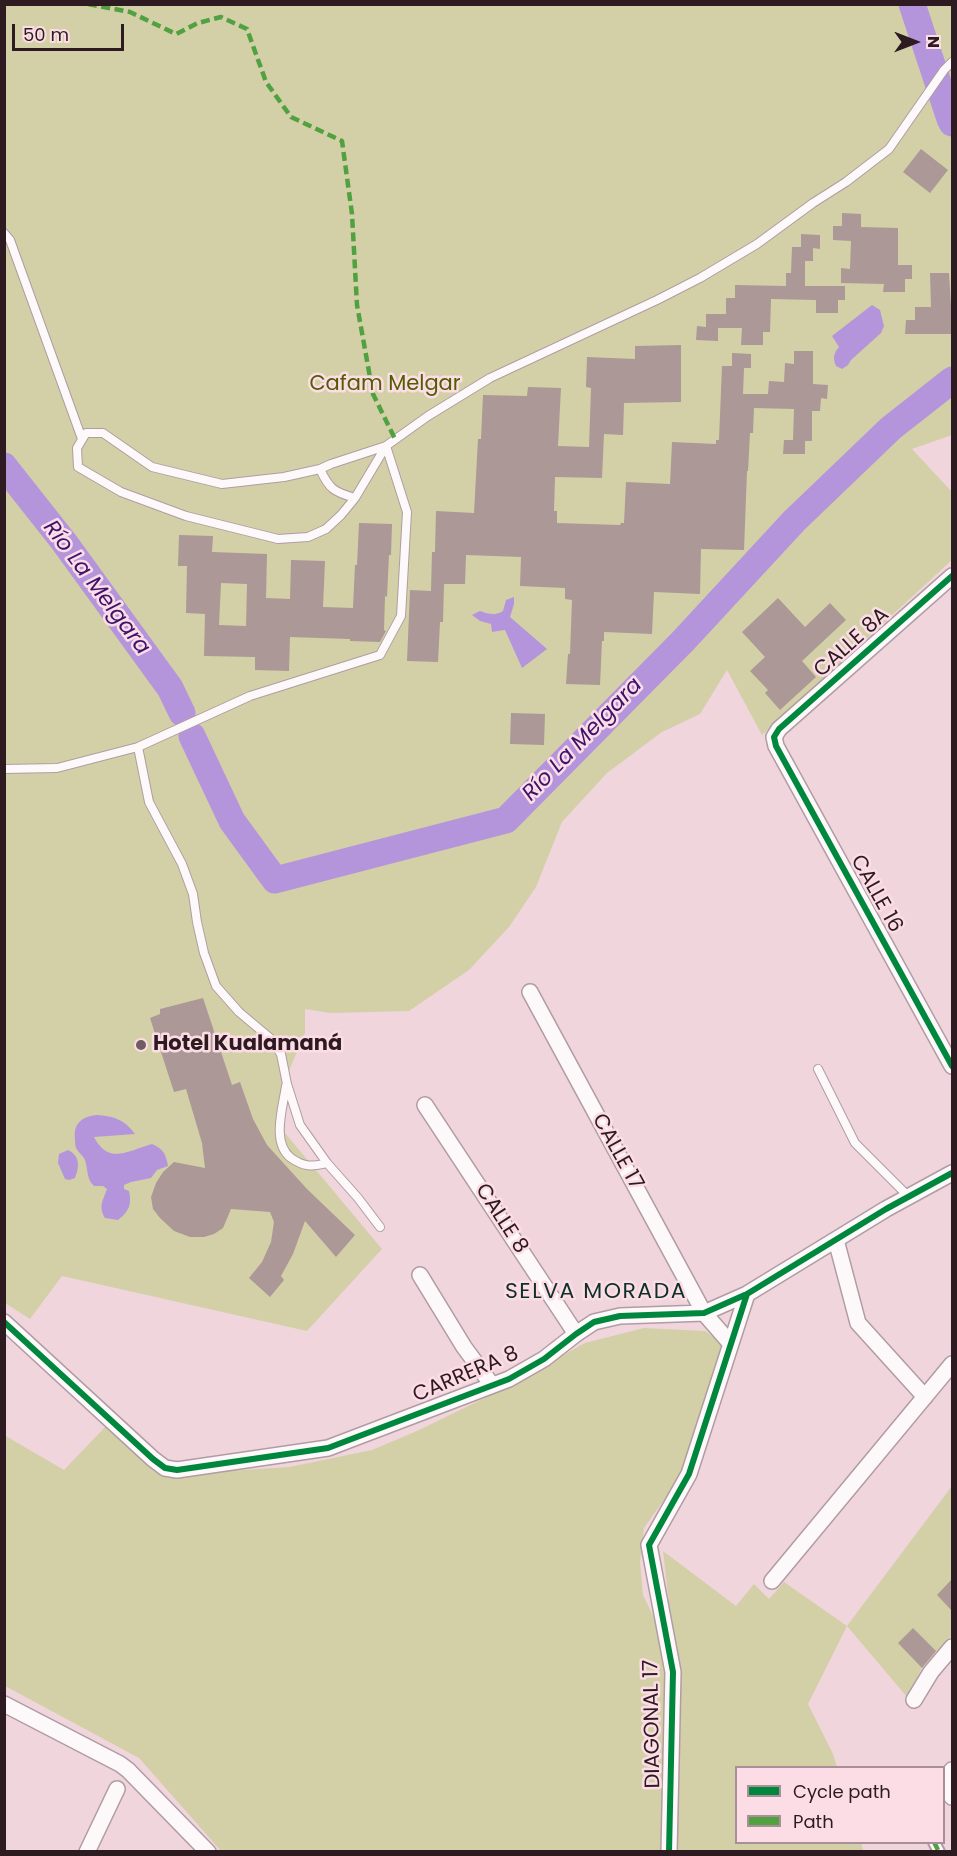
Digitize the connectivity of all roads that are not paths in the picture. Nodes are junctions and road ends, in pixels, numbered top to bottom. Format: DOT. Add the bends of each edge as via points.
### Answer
graph roads {
  1 [pos="952,62"];
  2 [pos="4,233"];
  3 [pos="82,439"];
  4 [pos="386,446"];
  5 [pos="320,469"];
  6 [pos="354,498"];
  7 [pos="952,576"];
  8 [pos="774,736"];
  9 [pos="138,747"];
  10 [pos="4,769"];
  11 [pos="530,992"];
  12 [pos="952,1066"];
  13 [pos="818,1069"];
  14 [pos="286,1084"];
  15 [pos="425,1105"];
  16 [pos="327,1163"];
  17 [pos="952,1173"];
  18 [pos="909,1197"];
  19 [pos="380,1227"];
  20 [pos="836,1240"];
  21 [pos="420,1275"];
  22 [pos="747,1294"];
  23 [pos="705,1313"];
  24 [pos="4,1322"];
  25 [pos="576,1334"];
  26 [pos="731,1344"];
  27 [pos="952,1364"];
  28 [pos="492,1385"];
  29 [pos="925,1397"];
  30 [pos="772,1581"];
  31 [pos="952,1647"];
  32 [pos="914,1700"];
  33 [pos="4,1704"];
  34 [pos="117,1789"];
  35 [pos="87,1851"];
  36 [pos="208,1851"];
  37 [pos="669,1851"];
  1 -- 4 [label="lane" via="889,149 757,244 666,296 490,378"];
  2 -- 3 [label="lane" via="10,240"];
  3 -- 5 [label="lane" via="86,433 103,433 152,467 222,484"];
  3 -- 6 [label="lane" via="77,448 78,467 121,492 186,516 278,539 308,537 326,529"];
  4 -- 5 [label="lane"];
  4 -- 6 [label="lane"];
  4 -- 9 [label="lane" via="407,512 401,616 380,655 250,696"];
  5 -- 6 [label="lane" via="338,494"];
  7 -- 8 [label="street, CALLE 8A"];
  8 -- 12 [label="street, CALLE 16"];
  9 -- 10 [label="lane" via="57,768"];
  9 -- 14 [label="lane" via="149,802 193,894 204,954 216,986 270,1038 280,1054"];
  11 -- 23 [label="street, CALLE 17"];
  13 -- 18 [label="lane" via="855,1143"];
  14 -- 16 [label="lane" via="300,1125"];
  14 -- 16 [label="lane" via="280,1139 285,1153 310,1167"];
  15 -- 25 [label="street, CALLE 8"];
  16 -- 19 [label="lane"];
  17 -- 18 [label="street, CARRERA 8"];
  18 -- 20 [label="street, CARRERA 8"];
  20 -- 22 [label="street, CARRERA 8"];
  20 -- 29 [label="street" via="858,1323"];
  21 -- 28 [label="street"];
  22 -- 23 [label="street, CARRERA 8"];
  22 -- 26 [label="street, DIAGONAL 17"];
  23 -- 25 [label="street, CARRERA 8" via="620,1316 594,1322"];
  23 -- 26 [label="street, CALLE 17"];
  24 -- 28 [label="street, CARRERA 8" via="153,1459 165,1468 177,1470 328,1448"];
  25 -- 28 [label="street, CARRERA 8" via="544,1359"];
  26 -- 37 [label="street, DIAGONAL 17" via="689,1474 649,1545 673,1672"];
  27 -- 29 [label="street"];
  29 -- 30 [label="street"];
  31 -- 32 [label="street"];
  33 -- 36 [label="street" via="120,1764"];
  34 -- 35 [label="street"];
}
